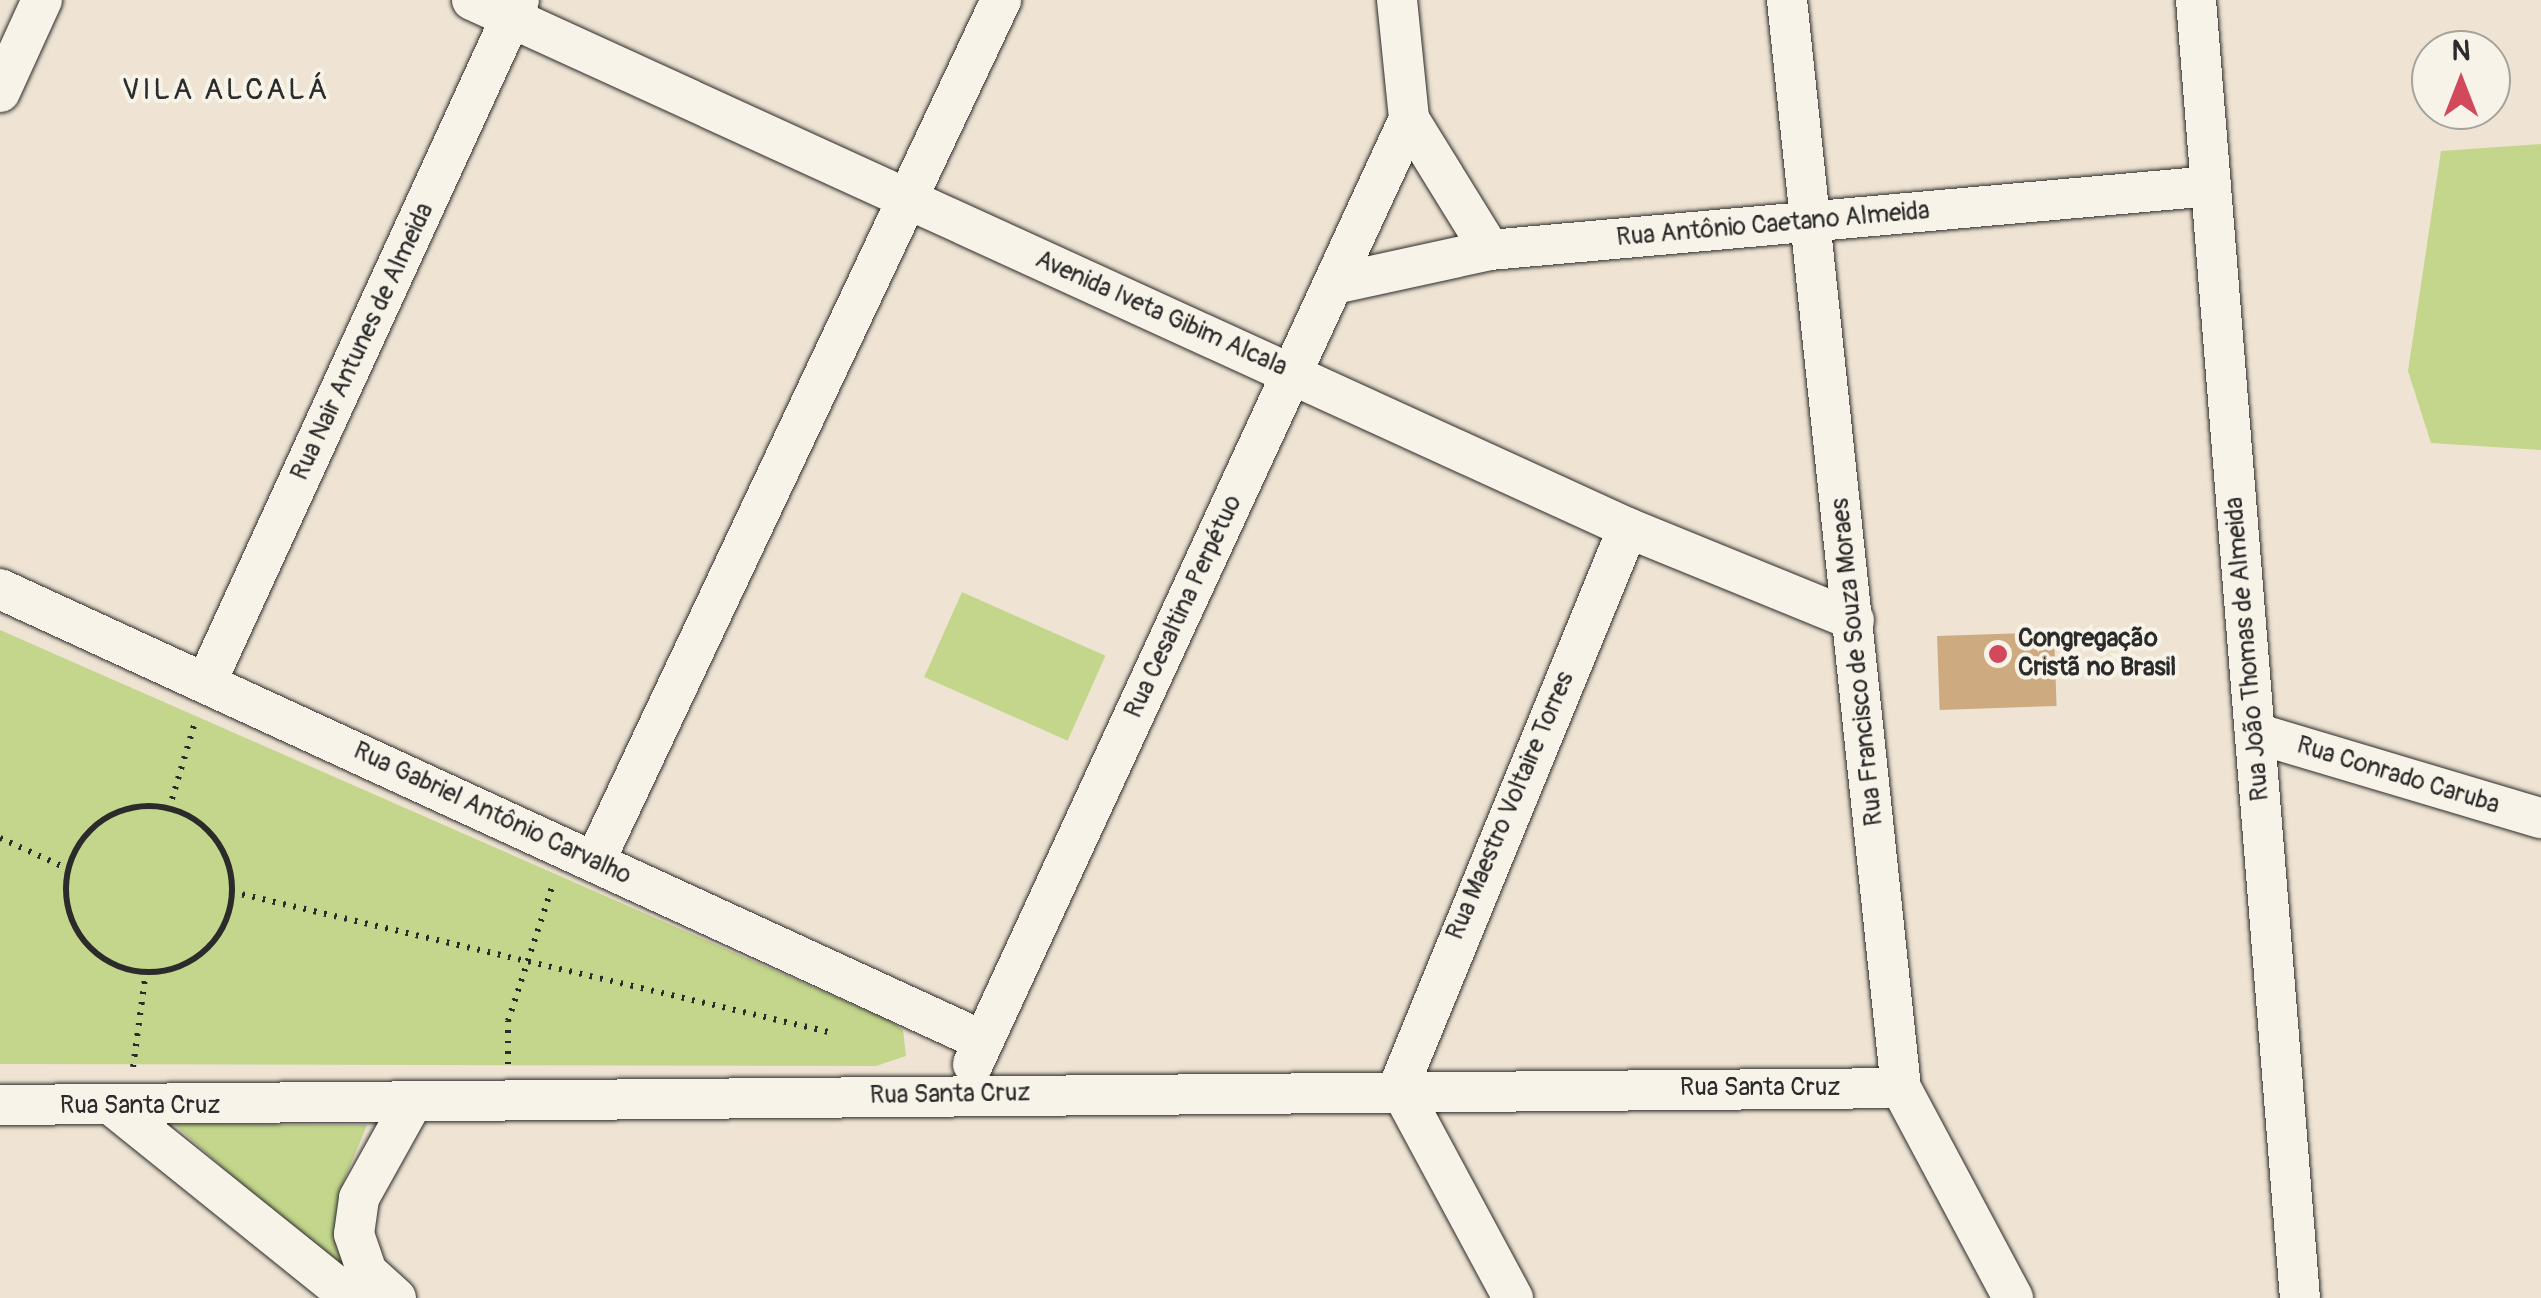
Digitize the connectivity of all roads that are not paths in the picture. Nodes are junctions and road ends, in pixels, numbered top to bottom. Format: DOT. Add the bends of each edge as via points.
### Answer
graph roads {
  1 [pos="42,0"];
  2 [pos="472,0"];
  3 [pos="1001,0"];
  4 [pos="1397,0"];
  5 [pos="1786,0"];
  6 [pos="2196,0"];
  7 [pos="515,9"];
  8 [pos="0,92"];
  9 [pos="1409,119"];
  10 [pos="2210,186"];
  11 [pos="908,198"];
  12 [pos="1810,221"];
  13 [pos="1490,250"];
  14 [pos="1338,283"];
  15 [pos="1292,373"];
  16 [pos="1628,528"];
  17 [pos="0,589"];
  18 [pos="1854,620"];
  19 [pos="206,684"];
  20 [pos="2255,733"];
  21 [pos="2541,818"];
  22 [pos="580,855"];
  23 [pos="983,1041"];
  24 [pos="1399,1086"];
  25 [pos="1901,1088"];
  26 [pos="961,1096"];
  27 [pos="414,1101"];
  28 [pos="0,1105"];
  29 [pos="121,1108"];
  30 [pos="351,1298"];
  31 [pos="396,1298"];
  32 [pos="1512,1298"];
  33 [pos="2013,1298"];
  34 [pos="2300,1298"];
  1 -- 8 [label="street"];
  2 -- 7 [label="street, Avenida Iveta Gibim Alcala"];
  3 -- 11 [label="street"];
  4 -- 9 [label="street, Rua Cesaltina Perpétuo"];
  5 -- 12 [label="street, Rua Francisco de Souza Moraes"];
  6 -- 10 [label="street, Rua João Thomas de Almeida"];
  7 -- 11 [label="street, Avenida Iveta Gibim Alcala"];
  7 -- 19 [label="street, Rua Nair Antunes de Almeida"];
  9 -- 13 [label="street, Rua Cesaltina Perpétuo"];
  9 -- 14 [label="street, Rua Cesaltina Perpétuo"];
  10 -- 12 [label="street, Rua Antônio Caetano Almeida"];
  10 -- 20 [label="street, Rua João Thomas de Almeida"];
  11 -- 15 [label="street, Avenida Iveta Gibim Alcala"];
  11 -- 22 [label="street"];
  12 -- 13 [label="street, Rua Antônio Caetano Almeida"];
  12 -- 18 [label="street, Rua Francisco de Souza Moraes"];
  13 -- 14 [label="street, Rua Antônio Caetano Almeida"];
  14 -- 15 [label="street, Rua Cesaltina Perpétuo"];
  15 -- 16 [label="street, Avenida Iveta Gibim Alcala"];
  15 -- 23 [label="street, Rua Cesaltina Perpétuo"];
  16 -- 18 [label="street, Avenida Iveta Gibim Alcala"];
  16 -- 24 [label="street, Rua Maestro Voltaire Torres"];
  17 -- 19 [label="street, Rua Gabriel Antônio Carvalho"];
  18 -- 25 [label="street, Rua Francisco de Souza Moraes"];
  19 -- 22 [label="street, Rua Gabriel Antônio Carvalho"];
  20 -- 21 [label="street, Rua Conrado Caruba"];
  20 -- 34 [label="street, Rua João Thomas de Almeida"];
  22 -- 23 [label="street, Rua Gabriel Antônio Carvalho"];
  23 -- 26 [label="street, Rua Cesaltina Perpétuo"];
  24 -- 25 [label="street, Rua Santa Cruz"];
  24 -- 26 [label="street, Rua Santa Cruz"];
  24 -- 32 [label="street"];
  25 -- 33 [label="street, Rua Francisco de Souza Moraes"];
  26 -- 27 [label="street, Rua Santa Cruz"];
  27 -- 29 [label="street, Rua Santa Cruz"];
  27 -- 31 [label="street" via="359,1198 354,1234 367,1272"];
  28 -- 29 [label="street, Rua Santa Cruz"];
  29 -- 30 [label="street"];
}
